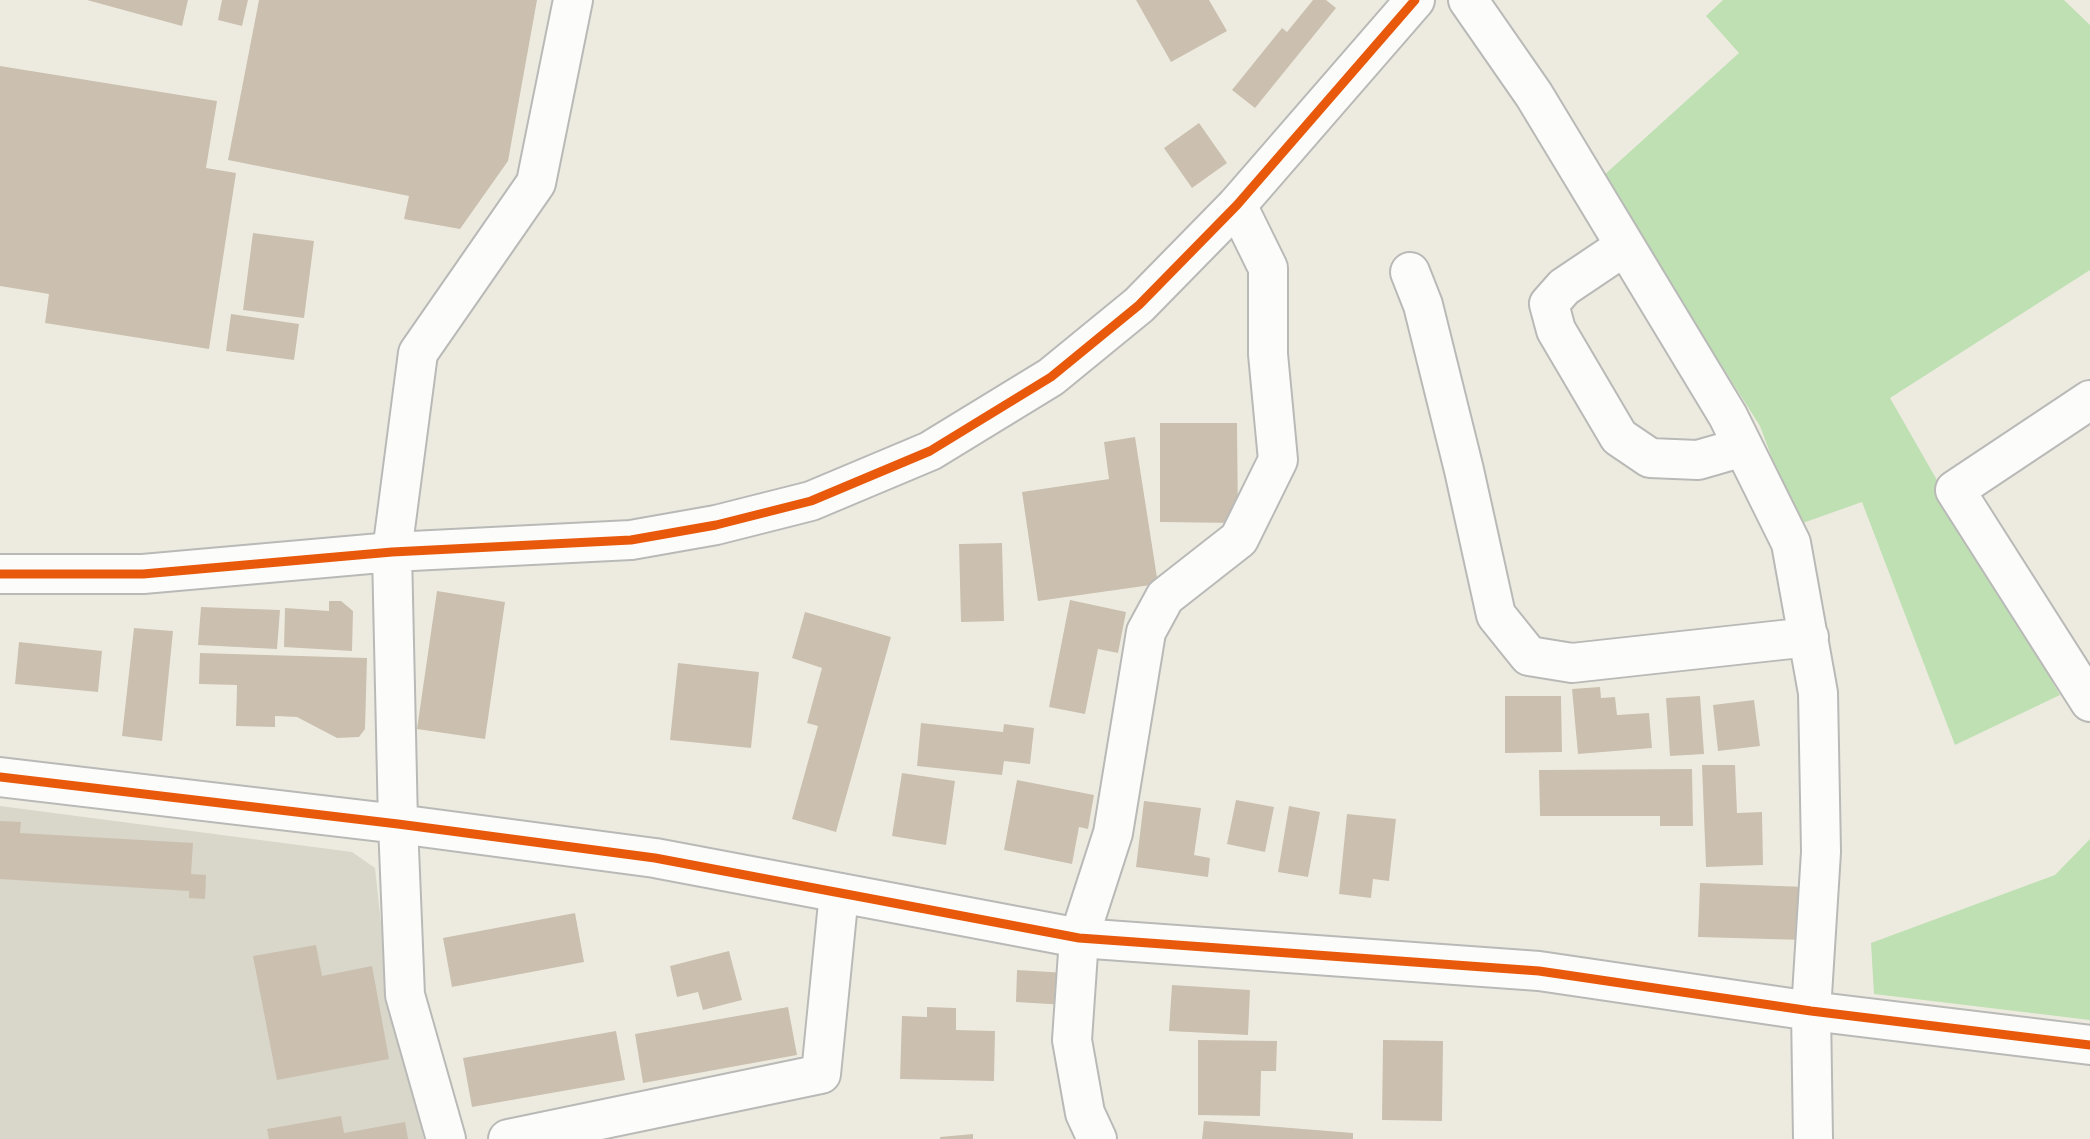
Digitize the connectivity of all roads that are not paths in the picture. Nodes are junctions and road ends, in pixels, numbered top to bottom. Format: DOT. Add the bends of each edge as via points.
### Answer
graph roads {
  1 [pos="573,0"];
  2 [pos="1415,0"];
  3 [pos="1468,0"];
  4 [pos="1237,205"];
  5 [pos="1625,246"];
  6 [pos="1410,272"];
  7 [pos="2090,400"];
  8 [pos="1743,447"];
  9 [pos="392,552"];
  10 [pos="0,575"];
  11 [pos="1809,637"];
  12 [pos="2090,702"];
  13 [pos="0,777"];
  14 [pos="398,824"];
  15 [pos="839,892"];
  16 [pos="1079,938"];
  17 [pos="1811,1011"];
  18 [pos="2090,1045"];
  19 [pos="446,1139"];
  20 [pos="508,1139"];
  21 [pos="1097,1139"];
  22 [pos="1813,1139"];
  1 -- 9 [label="street" via="536,183 418,354"];
  2 -- 4 [label="street"];
  3 -- 5 [label="street" via="1534,95"];
  4 -- 9 [label="street" via="1139,305 1051,377 930,451 811,501 631,540"];
  4 -- 16 [label="street" via="1268,268 1268,354 1278,460 1239,539 1165,597 1146,632 1113,833"];
  5 -- 8 [label="street"];
  5 -- 8 [label="street" via="1564,287 1549,304 1556,330 1619,437 1650,458 1698,460"];
  6 -- 11 [label="street" via="1423,305 1496,615 1528,656 1572,663"];
  7 -- 12 [label="street" via="1955,490"];
  8 -- 11 [label="street" via="1791,544"];
  9 -- 10 [label="street" via="143,574"];
  9 -- 14 [label="street"];
  11 -- 17 [label="street" via="1818,693 1821,852"];
  13 -- 14 [label="street"];
  14 -- 15 [label="street" via="655,858"];
  14 -- 19 [label="street" via="405,995"];
  15 -- 16 [label="street"];
  15 -- 20 [label="street" via="821,1074"];
  16 -- 17 [label="street" via="1539,971"];
  16 -- 21 [label="street" via="1072,1040 1085,1113"];
  17 -- 18 [label="street"];
  17 -- 22 [label="street"];
}
